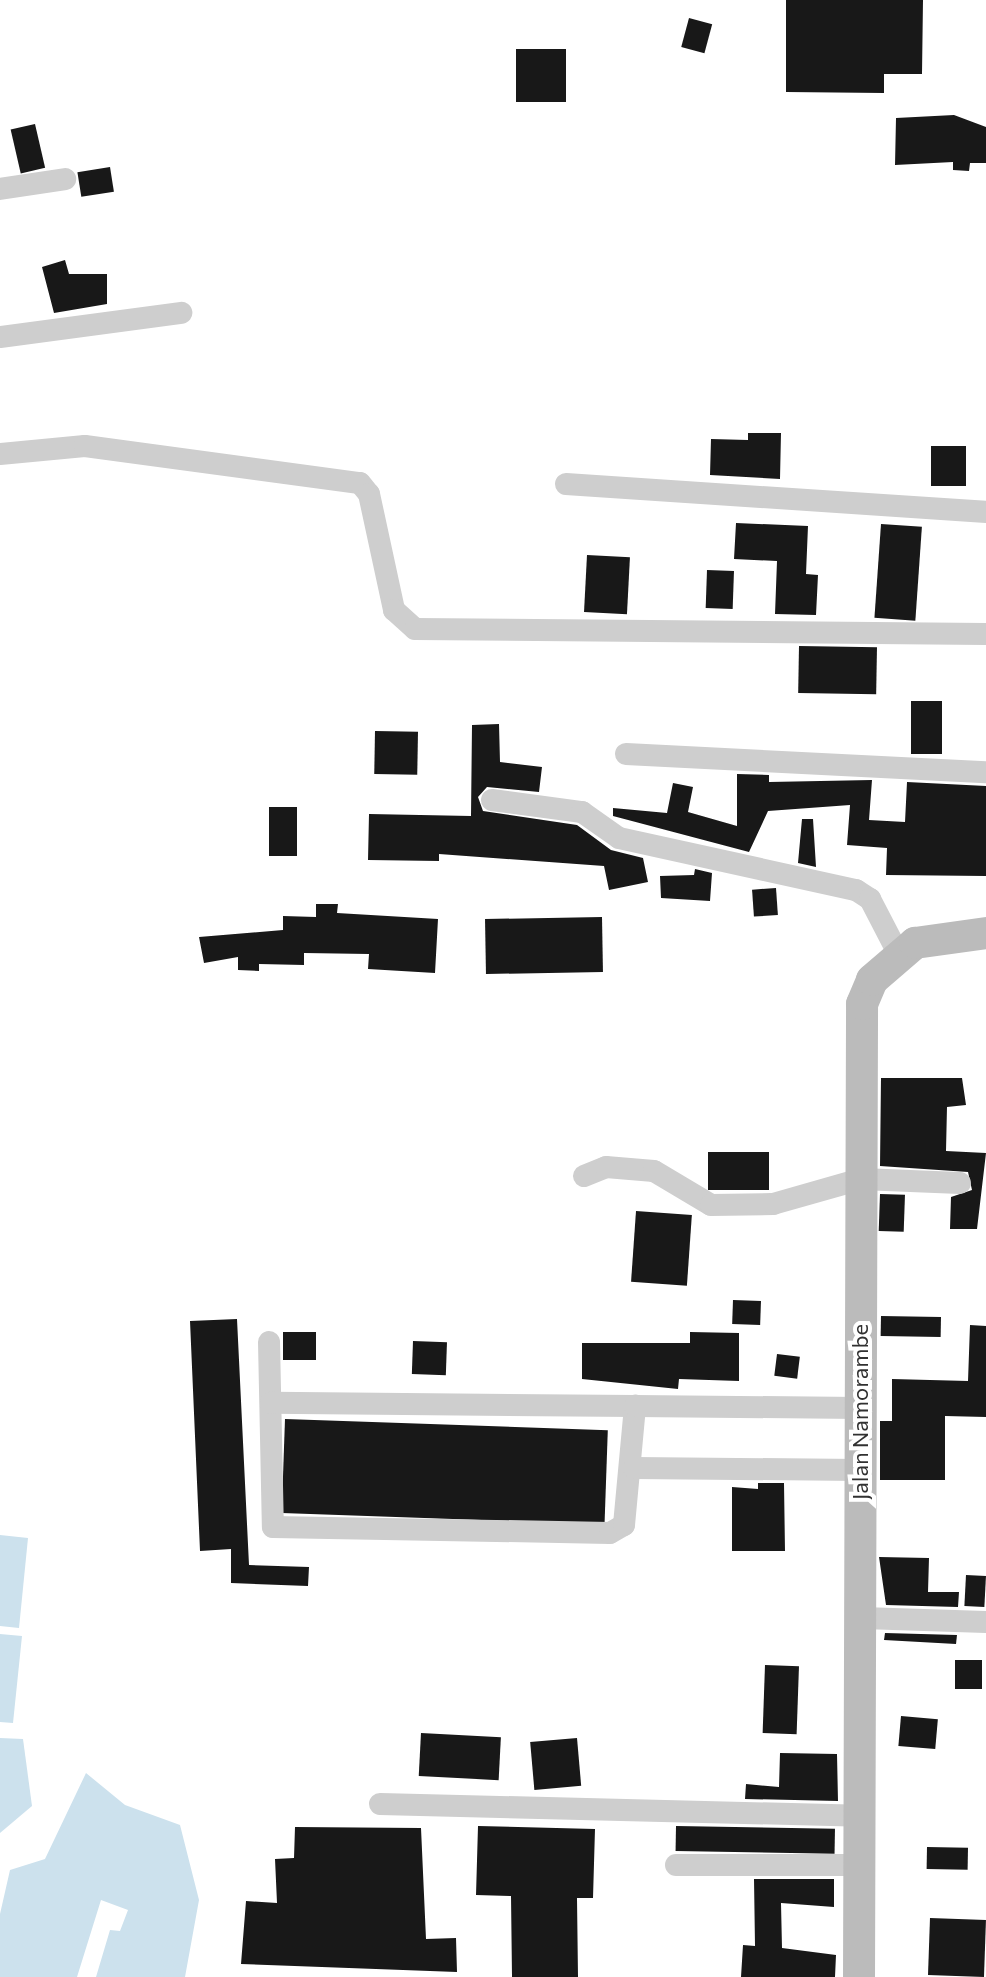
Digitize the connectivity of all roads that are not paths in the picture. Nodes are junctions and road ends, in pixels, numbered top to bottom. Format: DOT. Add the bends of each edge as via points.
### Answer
graph roads {
  1 [pos="65,179"];
  2 [pos="0,189"];
  3 [pos="181,313"];
  4 [pos="0,337"];
  5 [pos="0,454"];
  6 [pos="566,484"];
  7 [pos="986,512"];
  8 [pos="986,634"];
  9 [pos="626,754"];
  10 [pos="986,772"];
  11 [pos="492,800"];
  12 [pos="986,933"];
  13 [pos="898,953"];
  14 [pos="584,1176"];
  15 [pos="861,1179"];
  16 [pos="960,1183"];
  17 [pos="269,1342"];
  18 [pos="271,1403"];
  19 [pos="635,1406"];
  20 [pos="860,1408"];
  21 [pos="634,1468"];
  22 [pos="859,1470"];
  23 [pos="862,1618"];
  24 [pos="986,1622"];
  25 [pos="380,1804"];
  26 [pos="860,1816"];
  27 [pos="676,1865"];
  28 [pos="861,1865"];
  29 [pos="859,1977"];
  1 -- 2 [label="street"];
  3 -- 4 [label="street"];
  5 -- 8 [label="street" via="85,446 360,483 369,494 394,610 415,629"];
  6 -- 7 [label="street"];
  9 -- 10 [label="street"];
  11 -- 13 [label="street" via="582,812 619,838 856,890 870,899"];
  12 -- 13 [label="main road, Jalan Namorambe" via="935,935"];
  13 -- 15 [label="main road, Jalan Namorambe" via="872,980 862,1004"];
  14 -- 15 [label="street" via="632,1167 671,1178 711,1205 759,1206"];
  15 -- 16 [label="street"];
  15 -- 20 [label="main road, Jalan Namorambe"];
  17 -- 18 [label="street"];
  18 -- 19 [label="street"];
  18 -- 21 [label="street" via="269,1520 283,1529 619,1532"];
  19 -- 20 [label="street"];
  19 -- 21 [label="street"];
  20 -- 22 [label="main road, Jalan Namorambe"];
  21 -- 22 [label="street"];
  22 -- 23 [label="main road, Jalan Namorambe"];
  23 -- 24 [label="street"];
  23 -- 26 [label="main road, Jalan Namorambe"];
  25 -- 26 [label="street"];
  26 -- 28 [label="main road, Jalan Namorambe"];
  27 -- 28 [label="street"];
  28 -- 29 [label="main road, Jalan Namorambe"];
}
